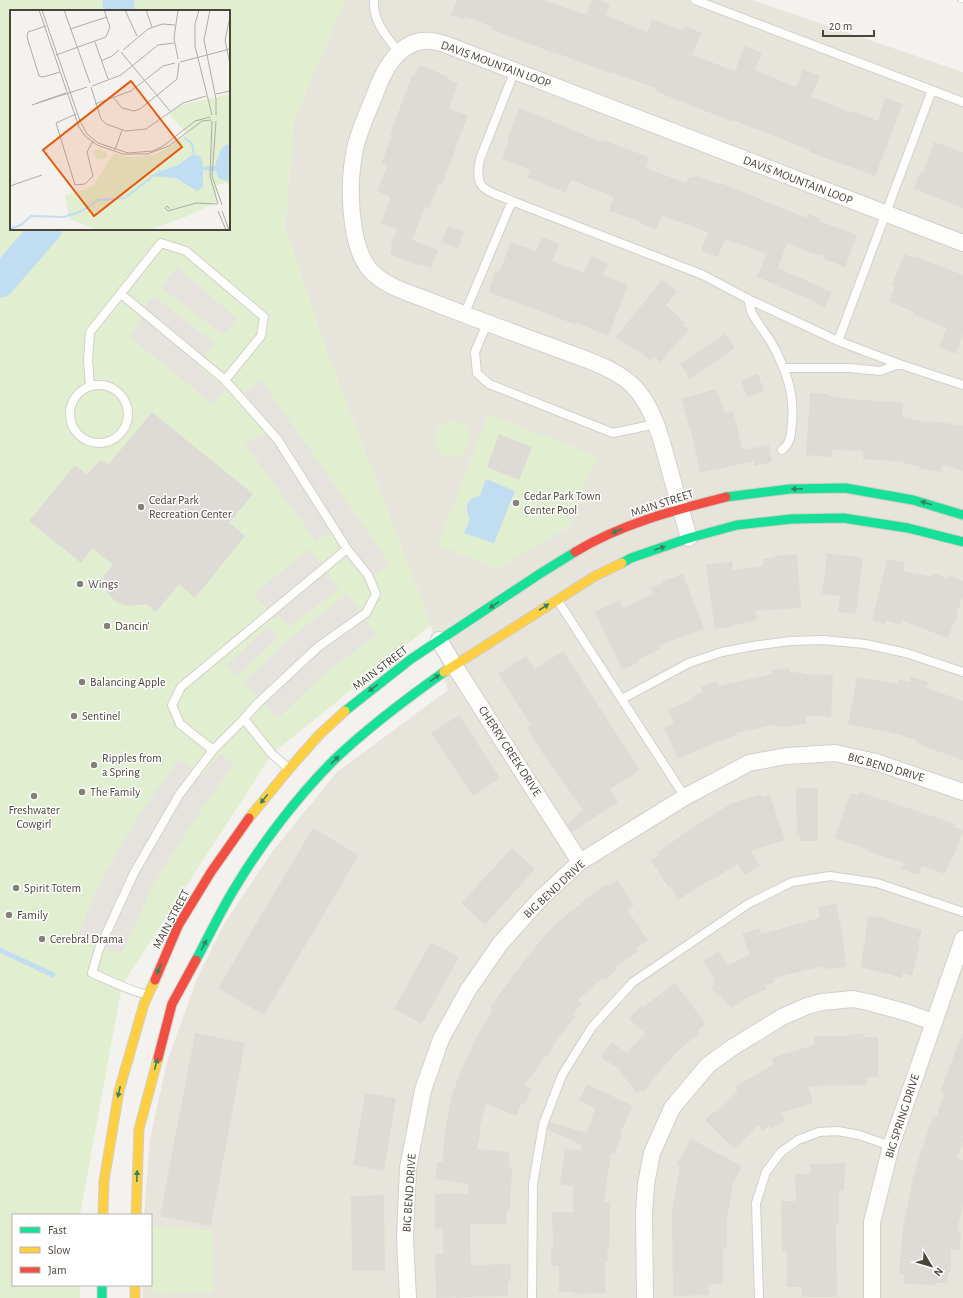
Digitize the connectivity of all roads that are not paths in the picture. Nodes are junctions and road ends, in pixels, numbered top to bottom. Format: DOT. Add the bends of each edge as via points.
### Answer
graph roads {
  1 [pos="374,0"];
  2 [pos="695,0"];
  3 [pos="399,52"];
  4 [pos="515,70"];
  5 [pos="932,90"];
  6 [pos="963,102"];
  7 [pos="512,201"];
  8 [pos="887,214"];
  9 [pos="963,243"];
  10 [pos="121,294"];
  11 [pos="748,299"];
  12 [pos="464,315"];
  13 [pos="486,323"];
  14 [pos="838,340"];
  15 [pos="899,364"];
  16 [pos="784,368"];
  17 [pos="225,380"];
  18 [pos="963,385"];
  19 [pos="90,386"];
  20 [pos="656,424"];
  21 [pos="782,450"];
  22 [pos="681,508"];
  23 [pos="963,515"];
  24 [pos="689,538"];
  25 [pos="963,542"];
  26 [pos="347,549"];
  27 [pos="557,599"];
  28 [pos="439,640"];
  29 [pos="454,665"];
  30 [pos="963,672"];
  31 [pos="622,699"];
  32 [pos="244,719"];
  33 [pos="212,750"];
  34 [pos="291,771"];
  35 [pos="963,792"];
  36 [pos="685,797"];
  37 [pos="580,862"];
  38 [pos="963,912"];
  39 [pos="963,939"];
  40 [pos="151,996"];
  41 [pos="933,1022"];
  42 [pos="891,1146"];
  43 [pos="103,1214"];
  44 [pos="136,1214"];
  45 [pos="102,1286"];
  46 [pos="135,1286"];
  47 [pos="102,1298"];
  48 [pos="135,1298"];
  49 [pos="408,1298"];
  50 [pos="532,1298"];
  51 [pos="645,1298"];
  52 [pos="759,1298"];
  53 [pos="872,1298"];
  1 -- 3 [label="lane" via="374,11 378,21 387,39"];
  2 -- 5 [label="lane"];
  3 -- 4 [label="street, DAVIS MOUNTAIN LOOP" via="412,44 434,41"];
  3 -- 12 [label="street, DAVIS MOUNTAIN LOOP" via="386,68 377,87 355,148 351,194 353,224 360,252 370,270 387,283"];
  4 -- 7 [label="lane" via="478,170 478,181 484,189"];
  4 -- 8 [label="street, DAVIS MOUNTAIN LOOP"];
  5 -- 6 [label="lane"];
  5 -- 8 [label="lane"];
  7 -- 11 [label="lane" via="703,275"];
  7 -- 12 [label="lane"];
  8 -- 9 [label="street, DAVIS MOUNTAIN LOOP"];
  8 -- 14 [label="lane"];
  10 -- 17 [label="lane"];
  10 -- 17 [label="lane" via="161,244 186,252 264,317 261,336"];
  10 -- 19 [label="lane" via="90,332"];
  11 -- 14 [label="lane"];
  11 -- 16 [label="lane" via="752,313"];
  12 -- 13 [label="street, DAVIS MOUNTAIN LOOP"];
  13 -- 20 [label="street, DAVIS MOUNTAIN LOOP" via="597,363 619,375 635,387 648,405"];
  13 -- 20 [label="lane" via="475,352 477,373 489,384 613,433"];
  14 -- 15 [label="lane"];
  15 -- 16 [label="lane" via="880,371 850,368"];
  15 -- 18 [label="lane"];
  16 -- 21 [label="lane" via="790,387 793,415 791,435 787,446"];
  17 -- 26 [label="lane" via="278,440"];
  19 -- 19 [label="lane" via="109,386 124,398 127,406 126,426 114,439 105,443 96,444 78,436 70,420 71,403 79,393"];
  20 -- 22 [label="street, DAVIS MOUNTAIN LOOP"];
  23 -- 22 [label="street, MAIN STREET, one-way" via="913,500 845,488 790,489 732,495"];
  22 -- 24 [label="street, DAVIS MOUNTAIN LOOP"];
  22 -- 28 [label="street, MAIN STREET, one-way" via="619,530 580,549"];
  24 -- 25 [label="street" via="737,525 792,519 843,518 908,528"];
  27 -- 24 [label="street, one-way" via="631,558"];
  26 -- 32 [label="lane" via="368,575 376,594 366,613 318,647"];
  26 -- 33 [label="lane" via="181,687 172,705 180,724"];
  29 -- 27 [label="street, one-way"];
  27 -- 31 [label="lane"];
  28 -- 29 [label="street, CHERRY CREEK DRIVE"];
  28 -- 34 [label="street, MAIN STREET, one-way" via="354,703 319,735"];
  29 -- 37 [label="street, CHERRY CREEK DRIVE"];
  44 -- 29 [label="street, one-way" via="139,1129 169,1003 236,886 306,786 365,732"];
  30 -- 31 [label="lane" via="906,653 865,644 824,640 790,641 722,652 689,663"];
  31 -- 36 [label="lane"];
  32 -- 33 [label="lane"];
  32 -- 34 [label="lane" via="272,754"];
  33 -- 40 [label="lane" via="179,795 134,872 99,949 92,973 131,991"];
  34 -- 40 [label="street, MAIN STREET, one-way" via="252,814 211,872 178,926"];
  35 -- 36 [label="street, BIG BEND DRIVE" via="876,762 835,753 786,756 749,763"];
  36 -- 37 [label="street, BIG BEND DRIVE"];
  37 -- 49 [label="street, BIG BEND DRIVE" via="540,899 500,944 468,990 441,1039 423,1090 408,1168 405,1239"];
  38 -- 50 [label="lane" via="877,883 830,876 792,882 748,904 633,982 592,1026 562,1074 543,1125 533,1184"];
  39 -- 41 [label="street, BIG SPRING DRIVE"];
  40 -- 43 [label="street, MAIN STREET, one-way" via="144,1004 119,1091 104,1182"];
  41 -- 42 [label="street, BIG SPRING DRIVE"];
  41 -- 51 [label="street" via="868,1002 822,1002 782,1017 733,1047 708,1066 672,1108 652,1153 644,1214"];
  42 -- 52 [label="lane" via="859,1135 838,1131 819,1132 798,1140 781,1152 766,1172 756,1203"];
  42 -- 53 [label="street, BIG SPRING DRIVE" via="872,1222"];
  45 -- 47 [label="street"];
  46 -- 48 [label="street"];
}
